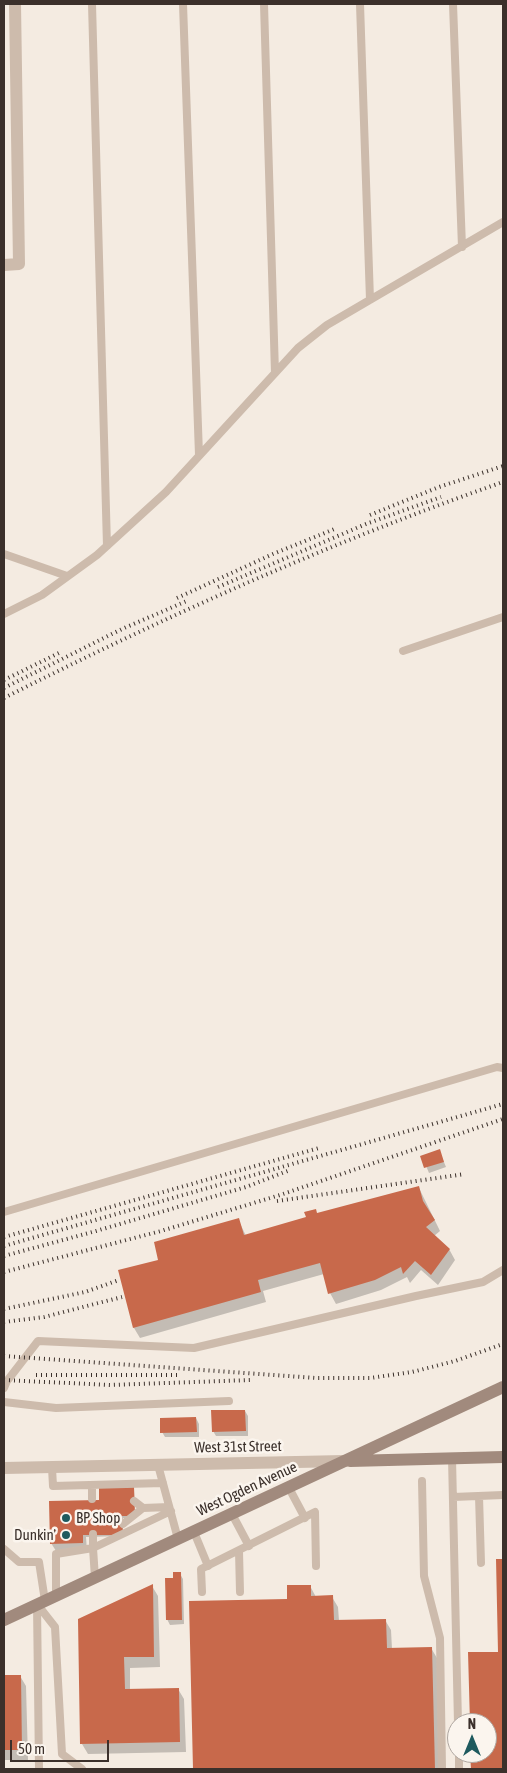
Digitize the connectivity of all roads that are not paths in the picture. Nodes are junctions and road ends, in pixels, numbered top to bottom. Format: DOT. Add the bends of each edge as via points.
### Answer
graph roads {
  1 [pos="15,4"];
  2 [pos="92,4"];
  3 [pos="183,4"];
  4 [pos="264,4"];
  5 [pos="360,4"];
  6 [pos="453,4"];
  7 [pos="503,222"];
  8 [pos="462,247"];
  9 [pos="4,265"];
  10 [pos="370,300"];
  11 [pos="275,373"];
  12 [pos="199,455"];
  13 [pos="107,546"];
  14 [pos="4,554"];
  15 [pos="67,576"];
  16 [pos="4,614"];
  17 [pos="503,618"];
  18 [pos="403,651"];
  19 [pos="503,1068"];
  20 [pos="4,1212"];
  21 [pos="503,1270"];
  22 [pos="503,1387"];
  23 [pos="4,1388"];
  24 [pos="229,1401"];
  25 [pos="4,1402"];
  26 [pos="503,1457"];
  27 [pos="452,1458"];
  28 [pos="345,1461"];
  29 [pos="158,1465"];
  30 [pos="4,1468"];
  31 [pos="52,1468"];
  32 [pos="422,1481"];
  33 [pos="163,1483"];
  34 [pos="92,1485"];
  35 [pos="289,1488"];
  36 [pos="503,1495"];
  37 [pos="479,1496"];
  38 [pos="453,1497"];
  39 [pos="92,1499"];
  40 [pos="134,1501"];
  41 [pos="144,1508"];
  42 [pos="170,1509"];
  43 [pos="232,1514"];
  44 [pos="305,1518"];
  45 [pos="123,1524"];
  46 [pos="194,1532"];
  47 [pos="93,1534"];
  48 [pos="178,1539"];
  49 [pos="249,1546"];
  50 [pos="93,1548"];
  51 [pos="4,1549"];
  52 [pos="238,1551"];
  53 [pos="480,1563"];
  54 [pos="208,1566"];
  55 [pos="316,1566"];
  56 [pos="94,1578"];
  57 [pos="202,1592"];
  58 [pos="240,1592"];
  59 [pos="46,1600"];
  60 [pos="4,1620"];
  61 [pos="458,1713"];
  62 [pos="40,1769"];
  63 [pos="82,1769"];
  64 [pos="442,1769"];
  1 -- 9 [label="street" via="19,264"];
  2 -- 13 [label="lane"];
  3 -- 12 [label="lane"];
  4 -- 11 [label="lane"];
  5 -- 10 [label="lane"];
  6 -- 8 [label="lane"];
  7 -- 8 [label="lane"];
  8 -- 10 [label="lane"];
  10 -- 11 [label="lane" via="298,348"];
  11 -- 12 [label="lane"];
  12 -- 13 [label="lane" via="166,492"];
  13 -- 15 [label="lane"];
  14 -- 15 [label="lane"];
  15 -- 16 [label="lane" via="42,595"];
  17 -- 18 [label="lane"];
  19 -- 20 [label="lane" via="497,1067"];
  21 -- 23 [label="lane" via="484,1282 194,1348 38,1341"];
  22 -- 28 [label="main road, West Ogden Avenue"];
  24 -- 25 [label="lane" via="56,1408"];
  26 -- 27 [label="main road, West 31st Street"];
  27 -- 28 [label="main road, West 31st Street"];
  27 -- 38 [label="lane"];
  28 -- 29 [label="street, West 31st Street"];
  28 -- 35 [label="main road, West Ogden Avenue"];
  29 -- 31 [label="street, West 31st Street"];
  29 -- 33 [label="lane"];
  30 -- 31 [label="street, West 31st Street"];
  31 -- 34 [label="lane" via="52,1486"];
  32 -- 64 [label="lane" via="424,1576 440,1638"];
  33 -- 34 [label="lane"];
  33 -- 42 [label="lane"];
  34 -- 39 [label="lane"];
  35 -- 43 [label="main road, West Ogden Avenue"];
  35 -- 44 [label="lane"];
  36 -- 37 [label="lane"];
  37 -- 38 [label="lane"];
  37 -- 53 [label="lane"];
  38 -- 61 [label="lane"];
  40 -- 41 [label="lane"];
  41 -- 42 [label="lane"];
  41 -- 45 [label="lane"];
  42 -- 48 [label="lane"];
  42 -- 50 [label="lane"];
  43 -- 46 [label="main road, West Ogden Avenue"];
  43 -- 49 [label="lane"];
  44 -- 49 [label="lane"];
  44 -- 55 [label="lane" via="315,1512"];
  46 -- 48 [label="main road, West Ogden Avenue"];
  46 -- 54 [label="lane"];
  47 -- 50 [label="lane"];
  48 -- 56 [label="main road, West Ogden Avenue"];
  49 -- 52 [label="lane"];
  50 -- 56 [label="lane"];
  50 -- 59 [label="lane" via="56,1554"];
  51 -- 59 [label="lane" via="19,1562 39,1562"];
  52 -- 54 [label="lane"];
  52 -- 58 [label="lane"];
  54 -- 57 [label="lane" via="201,1569"];
  56 -- 59 [label="main road, West Ogden Avenue"];
  59 -- 60 [label="main road, West Ogden Avenue"];
  59 -- 62 [label="lane"];
  59 -- 63 [label="lane" via="55,1627 62,1754"];
}
